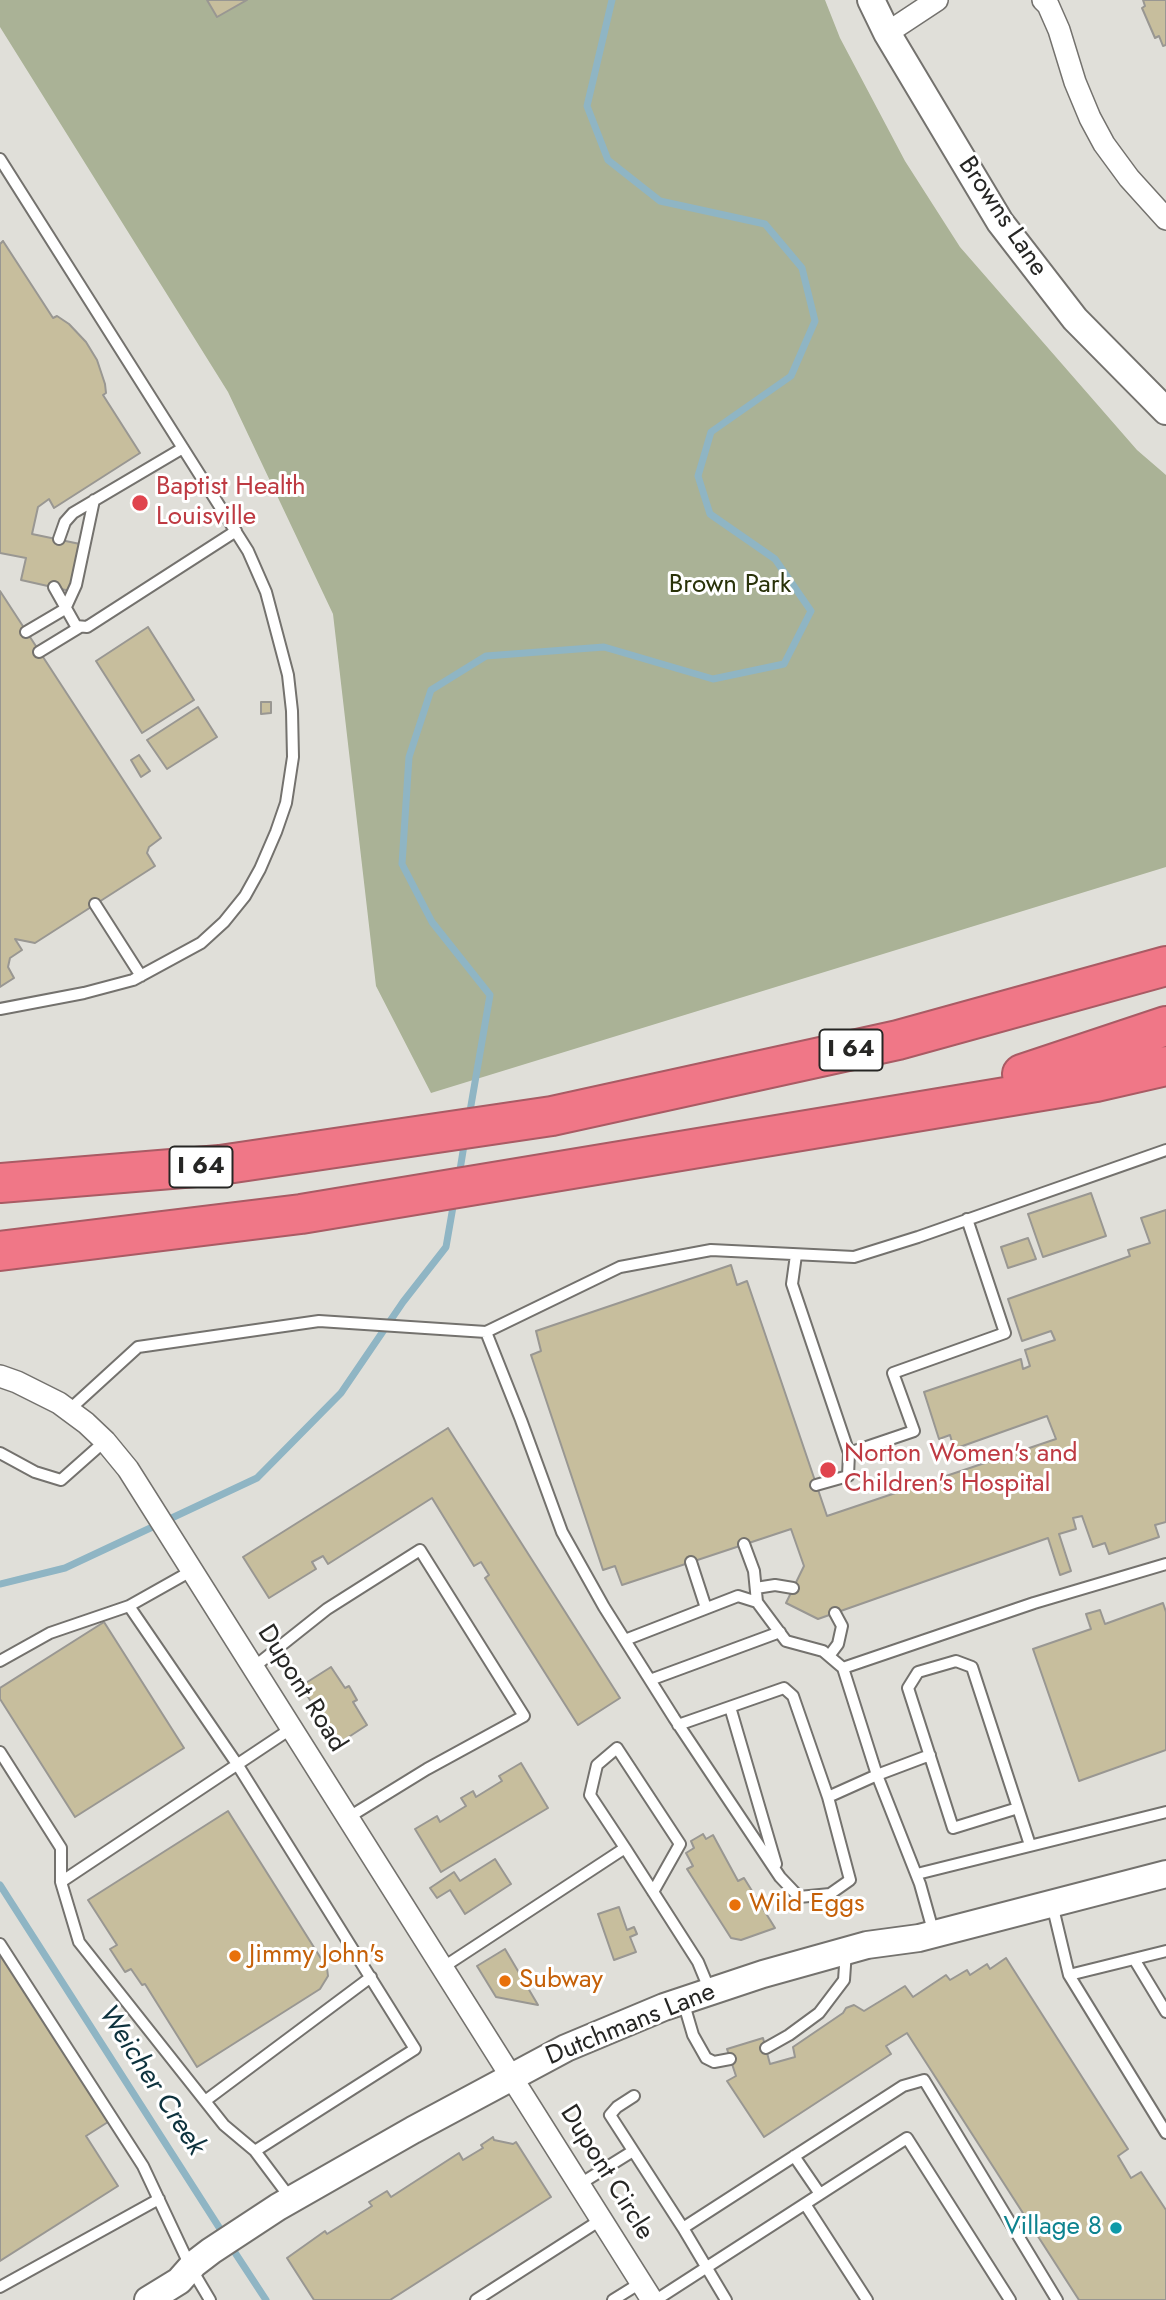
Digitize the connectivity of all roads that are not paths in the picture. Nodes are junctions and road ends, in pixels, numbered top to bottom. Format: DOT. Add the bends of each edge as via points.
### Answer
graph roads {
  1 [pos="871,0"];
  2 [pos="937,0"];
  3 [pos="1043,0"];
  4 [pos="887,33"];
  5 [pos="0,159"];
  6 [pos="1166,219"];
  7 [pos="1166,411"];
  8 [pos="183,448"];
  9 [pos="94,500"];
  10 [pos="236,531"];
  11 [pos="59,539"];
  12 [pos="54,587"];
  13 [pos="65,609"];
  14 [pos="80,627"];
  15 [pos="26,632"];
  16 [pos="39,652"];
  17 [pos="95,904"];
  18 [pos="1166,966"];
  19 [pos="141,976"];
  20 [pos="0,1009"];
  21 [pos="1166,1026"];
  22 [pos="1166,1066"];
  23 [pos="890,1116"];
  24 [pos="1166,1150"];
  25 [pos="0,1183"];
  26 [pos="967,1220"];
  27 [pos="0,1251"];
  28 [pos="796,1255"];
  29 [pos="486,1332"];
  30 [pos="0,1376"];
  31 [pos="69,1410"];
  32 [pos="105,1441"];
  33 [pos="0,1453"];
  34 [pos="849,1453"];
  35 [pos="816,1485"];
  36 [pos="744,1544"];
  37 [pos="691,1562"];
  38 [pos="1166,1564"];
  39 [pos="193,1570"];
  40 [pos="756,1588"];
  41 [pos="793,1588"];
  42 [pos="757,1602"];
  43 [pos="129,1606"];
  44 [pos="706,1608"];
  45 [pos="835,1613"];
  46 [pos="780,1632"];
  47 [pos="625,1640"];
  48 [pos="830,1656"];
  49 [pos="0,1661"];
  50 [pos="254,1667"];
  51 [pos="843,1668"];
  52 [pos="650,1680"];
  53 [pos="730,1707"];
  54 [pos="678,1725"];
  55 [pos="292,1728"];
  56 [pos="0,1752"];
  57 [pos="930,1755"];
  58 [pos="237,1764"];
  59 [pos="877,1775"];
  60 [pos="828,1797"];
  61 [pos="1018,1808"];
  62 [pos="1166,1812"];
  63 [pos="349,1817"];
  64 [pos="1030,1845"];
  65 [pos="625,1848"];
  66 [pos="917,1874"];
  67 [pos="1166,1874"];
  68 [pos="780,1877"];
  69 [pos="61,1882"];
  70 [pos="653,1892"];
  71 [pos="1052,1904"];
  72 [pos="934,1934"];
  73 [pos="0,1944"];
  74 [pos="846,1951"];
  75 [pos="1166,1951"];
  76 [pos="1134,1959"];
  77 [pos="442,1968"];
  78 [pos="1069,1975"];
  79 [pos="371,1977"];
  80 [pos="710,1992"];
  81 [pos="683,2001"];
  82 [pos="1166,2012"];
  83 [pos="766,2048"];
  84 [pos="730,2059"];
  85 [pos="512,2076"];
  86 [pos="634,2096"];
  87 [pos="205,2101"];
  88 [pos="1166,2133"];
  89 [pos="255,2151"];
  90 [pos="633,2151"];
  91 [pos="794,2156"];
  92 [pos="580,2184"];
  93 [pos="820,2194"];
  94 [pos="159,2199"];
  95 [pos="291,2199"];
  96 [pos="805,2204"];
  97 [pos="602,2219"];
  98 [pos="683,2228"];
  99 [pos="191,2268"];
  100 [pos="706,2268"];
  101 [pos="0,2287"];
  102 [pos="650,2294"];
  103 [pos="148,2300"];
  104 [pos="210,2300"];
  105 [pos="477,2300"];
  106 [pos="612,2300"];
  107 [pos="726,2300"];
  108 [pos="867,2300"];
  109 [pos="1010,2300"];
  110 [pos="1057,2300"];
  1 -- 4 [label="street, Browns Lane"];
  2 -- 4 [label="street"];
  3 -- 6 [label="street" via="1104,144"];
  4 -- 7 [label="street, Browns Lane" via="1000,222 1075,319"];
  5 -- 8 [label="lane"];
  8 -- 9 [label="lane"];
  8 -- 10 [label="lane"];
  9 -- 11 [label="lane" via="73,513"];
  9 -- 13 [label="lane" via="76,585"];
  10 -- 14 [label="lane" via="87,627"];
  10 -- 19 [label="lane" via="266,592 288,674 293,757 285,803 260,869 224,922 201,943"];
  12 -- 13 [label="lane"];
  13 -- 14 [label="lane"];
  13 -- 15 [label="lane"];
  14 -- 16 [label="lane"];
  17 -- 19 [label="lane"];
  18 -- 25 [label="highway, I 64" via="898,1040 532,1119 220,1166"];
  19 -- 20 [label="lane"];
  21 -- 23 [label="highway, I 64"];
  22 -- 23 [label="highway"];
  23 -- 27 [label="highway, I 64" via="301,1214"];
  24 -- 26 [label="lane"];
  26 -- 28 [label="lane" via="854,1258"];
  26 -- 34 [label="lane" via="1004,1334 893,1373 914,1431"];
  28 -- 29 [label="lane" via="711,1250 620,1267"];
  28 -- 34 [label="lane" via="792,1284"];
  29 -- 31 [label="lane" via="319,1321 138,1347"];
  29 -- 47 [label="lane" via="562,1532"];
  30 -- 31 [label="street, Dupont Road"];
  31 -- 32 [label="street, Dupont Road"];
  32 -- 33 [label="lane" via="61,1480"];
  32 -- 39 [label="street, Dupont Road"];
  34 -- 35 [label="lane" via="848,1476"];
  36 -- 40 [label="lane"];
  37 -- 44 [label="lane"];
  38 -- 51 [label="lane"];
  39 -- 43 [label="lane"];
  39 -- 50 [label="street, Dupont Road"];
  40 -- 41 [label="lane"];
  40 -- 42 [label="lane"];
  42 -- 44 [label="lane" via="738,1597"];
  42 -- 46 [label="lane"];
  43 -- 49 [label="lane" via="50,1633"];
  43 -- 58 [label="lane"];
  44 -- 47 [label="lane"];
  45 -- 48 [label="lane" via="842,1626"];
  46 -- 48 [label="lane" via="786,1641"];
  46 -- 52 [label="lane"];
  47 -- 52 [label="lane"];
  48 -- 51 [label="lane"];
  50 -- 55 [label="street, Dupont Road"];
  50 -- 63 [label="lane" via="327,1609 420,1550 524,1716"];
  51 -- 59 [label="lane"];
  52 -- 54 [label="lane"];
  53 -- 54 [label="lane"];
  53 -- 60 [label="lane" via="784,1688 793,1696"];
  53 -- 68 [label="lane"];
  54 -- 68 [label="lane"];
  55 -- 58 [label="lane"];
  55 -- 63 [label="street, Dupont Road"];
  56 -- 69 [label="lane" via="61,1848"];
  57 -- 59 [label="lane"];
  57 -- 61 [label="lane" via="953,1828"];
  57 -- 61 [label="lane" via="908,1688 918,1672 956,1661 972,1667"];
  58 -- 69 [label="lane"];
  58 -- 79 [label="lane"];
  59 -- 60 [label="lane"];
  59 -- 66 [label="lane"];
  60 -- 68 [label="lane" via="850,1880 830,1895 799,1897"];
  61 -- 64 [label="lane"];
  62 -- 64 [label="lane"];
  63 -- 77 [label="street, Dupont Road"];
  64 -- 66 [label="lane"];
  65 -- 70 [label="lane"];
  65 -- 70 [label="lane" via="590,1795 597,1765 617,1748 680,1844"];
  65 -- 77 [label="lane"];
  66 -- 72 [label="lane"];
  67 -- 71 [label="street, Dutchmans Lane"];
  69 -- 87 [label="lane" via="79,1942"];
  70 -- 80 [label="lane" via="698,1962"];
  71 -- 72 [label="street, Dutchmans Lane"];
  71 -- 78 [label="lane"];
  72 -- 74 [label="street, Dutchmans Lane"];
  73 -- 94 [label="lane" via="143,2165"];
  74 -- 80 [label="street, Dutchmans Lane"];
  74 -- 83 [label="lane" via="844,1980 819,2013"];
  75 -- 76 [label="lane"];
  76 -- 78 [label="lane"];
  76 -- 82 [label="lane"];
  77 -- 85 [label="street, Dupont Road"];
  78 -- 88 [label="lane"];
  79 -- 87 [label="lane"];
  79 -- 89 [label="lane" via="415,2049"];
  80 -- 81 [label="street, Dutchmans Lane"];
  81 -- 84 [label="lane" via="706,2058 715,2062"];
  81 -- 85 [label="street, Dutchmans Lane" via="566,2048"];
  85 -- 92 [label="street, Dupont Circle"];
  85 -- 95 [label="street, Dutchmans Lane"];
  86 -- 90 [label="lane" via="610,2115"];
  87 -- 89 [label="lane" via="224,2125"];
  89 -- 95 [label="lane"];
  90 -- 92 [label="lane"];
  90 -- 98 [label="lane"];
  91 -- 93 [label="lane"];
  91 -- 98 [label="lane"];
  91 -- 110 [label="lane" via="903,2086 924,2080"];
  92 -- 97 [label="street, Dupont Circle"];
  93 -- 96 [label="lane"];
  93 -- 109 [label="lane" via="907,2138"];
  94 -- 99 [label="lane"];
  94 -- 101 [label="lane"];
  95 -- 99 [label="street, Dutchmans Lane"];
  96 -- 100 [label="lane"];
  96 -- 108 [label="lane"];
  97 -- 102 [label="street, Dupont Circle"];
  97 -- 105 [label="lane"];
  98 -- 100 [label="lane"];
  99 -- 103 [label="street, Dutchmans Lane"];
  99 -- 104 [label="lane"];
  100 -- 102 [label="lane"];
  100 -- 107 [label="lane"];
  102 -- 106 [label="lane"];
}
